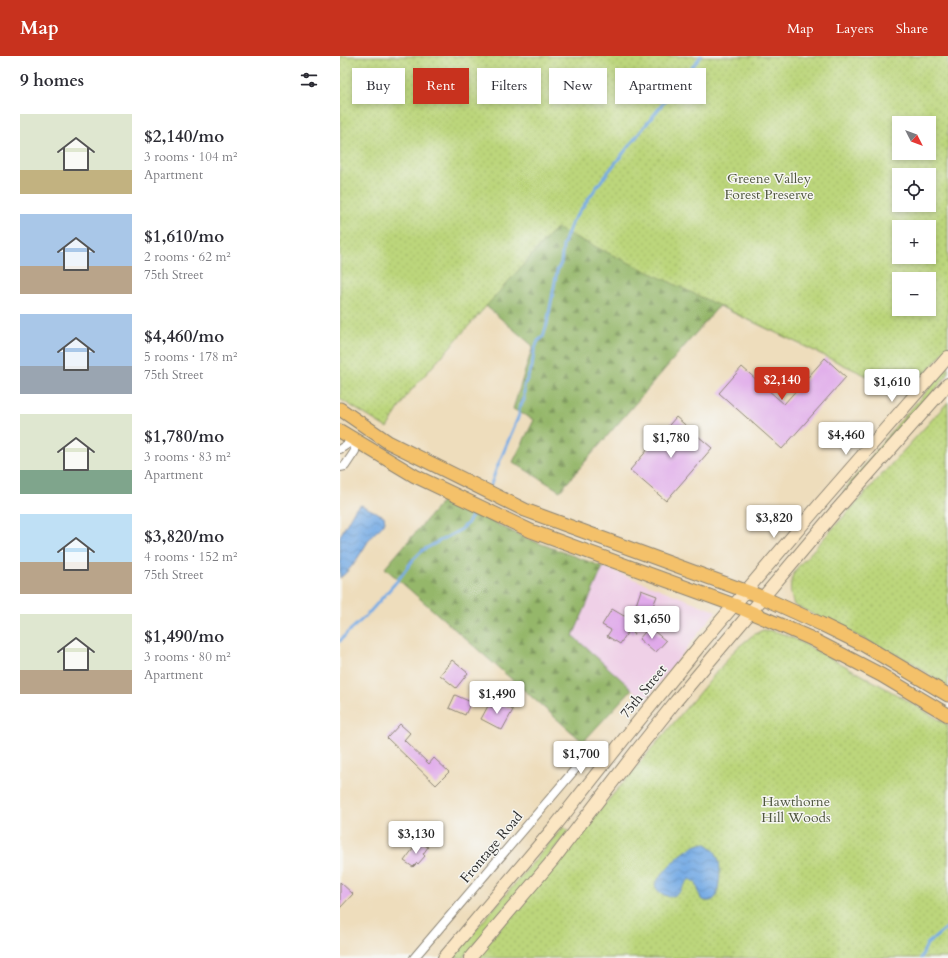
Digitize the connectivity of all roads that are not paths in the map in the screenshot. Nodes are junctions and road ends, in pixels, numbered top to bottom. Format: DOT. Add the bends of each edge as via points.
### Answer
graph roads {
  1 [pos="948,357"];
  2 [pos="948,384"];
  3 [pos="340,409"];
  4 [pos="340,431"];
  5 [pos="354,440"];
  6 [pos="340,449"];
  7 [pos="340,467"];
  8 [pos="746,591"];
  9 [pos="762,597"];
  10 [pos="734,605"];
  11 [pos="751,612"];
  12 [pos="948,695"];
  13 [pos="948,715"];
  14 [pos="589,753"];
  15 [pos="414,958"];
  16 [pos="444,958"];
  17 [pos="470,958"];
  1 -- 8 [label="main road, 75th Street"];
  2 -- 9 [label="main road"];
  3 -- 8 [label="main road" via="388,442 525,510"];
  4 -- 5 [label="main road"];
  5 -- 6 [label="street"];
  5 -- 7 [label="street" via="355,451 345,466"];
  5 -- 10 [label="main road" via="415,476 531,531"];
  8 -- 9 [label="main road"];
  8 -- 10 [label="main road, 75th Street"];
  9 -- 11 [label="main road"];
  9 -- 12 [label="main road" via="862,644"];
  10 -- 11 [label="main road"];
  10 -- 16 [label="main road, 75th Street" via="651,704 556,825"];
  11 -- 13 [label="main road" via="849,658"];
  11 -- 17 [label="main road" via="657,724 554,860"];
  14 -- 15 [label="street, Frontage Road"];
}
